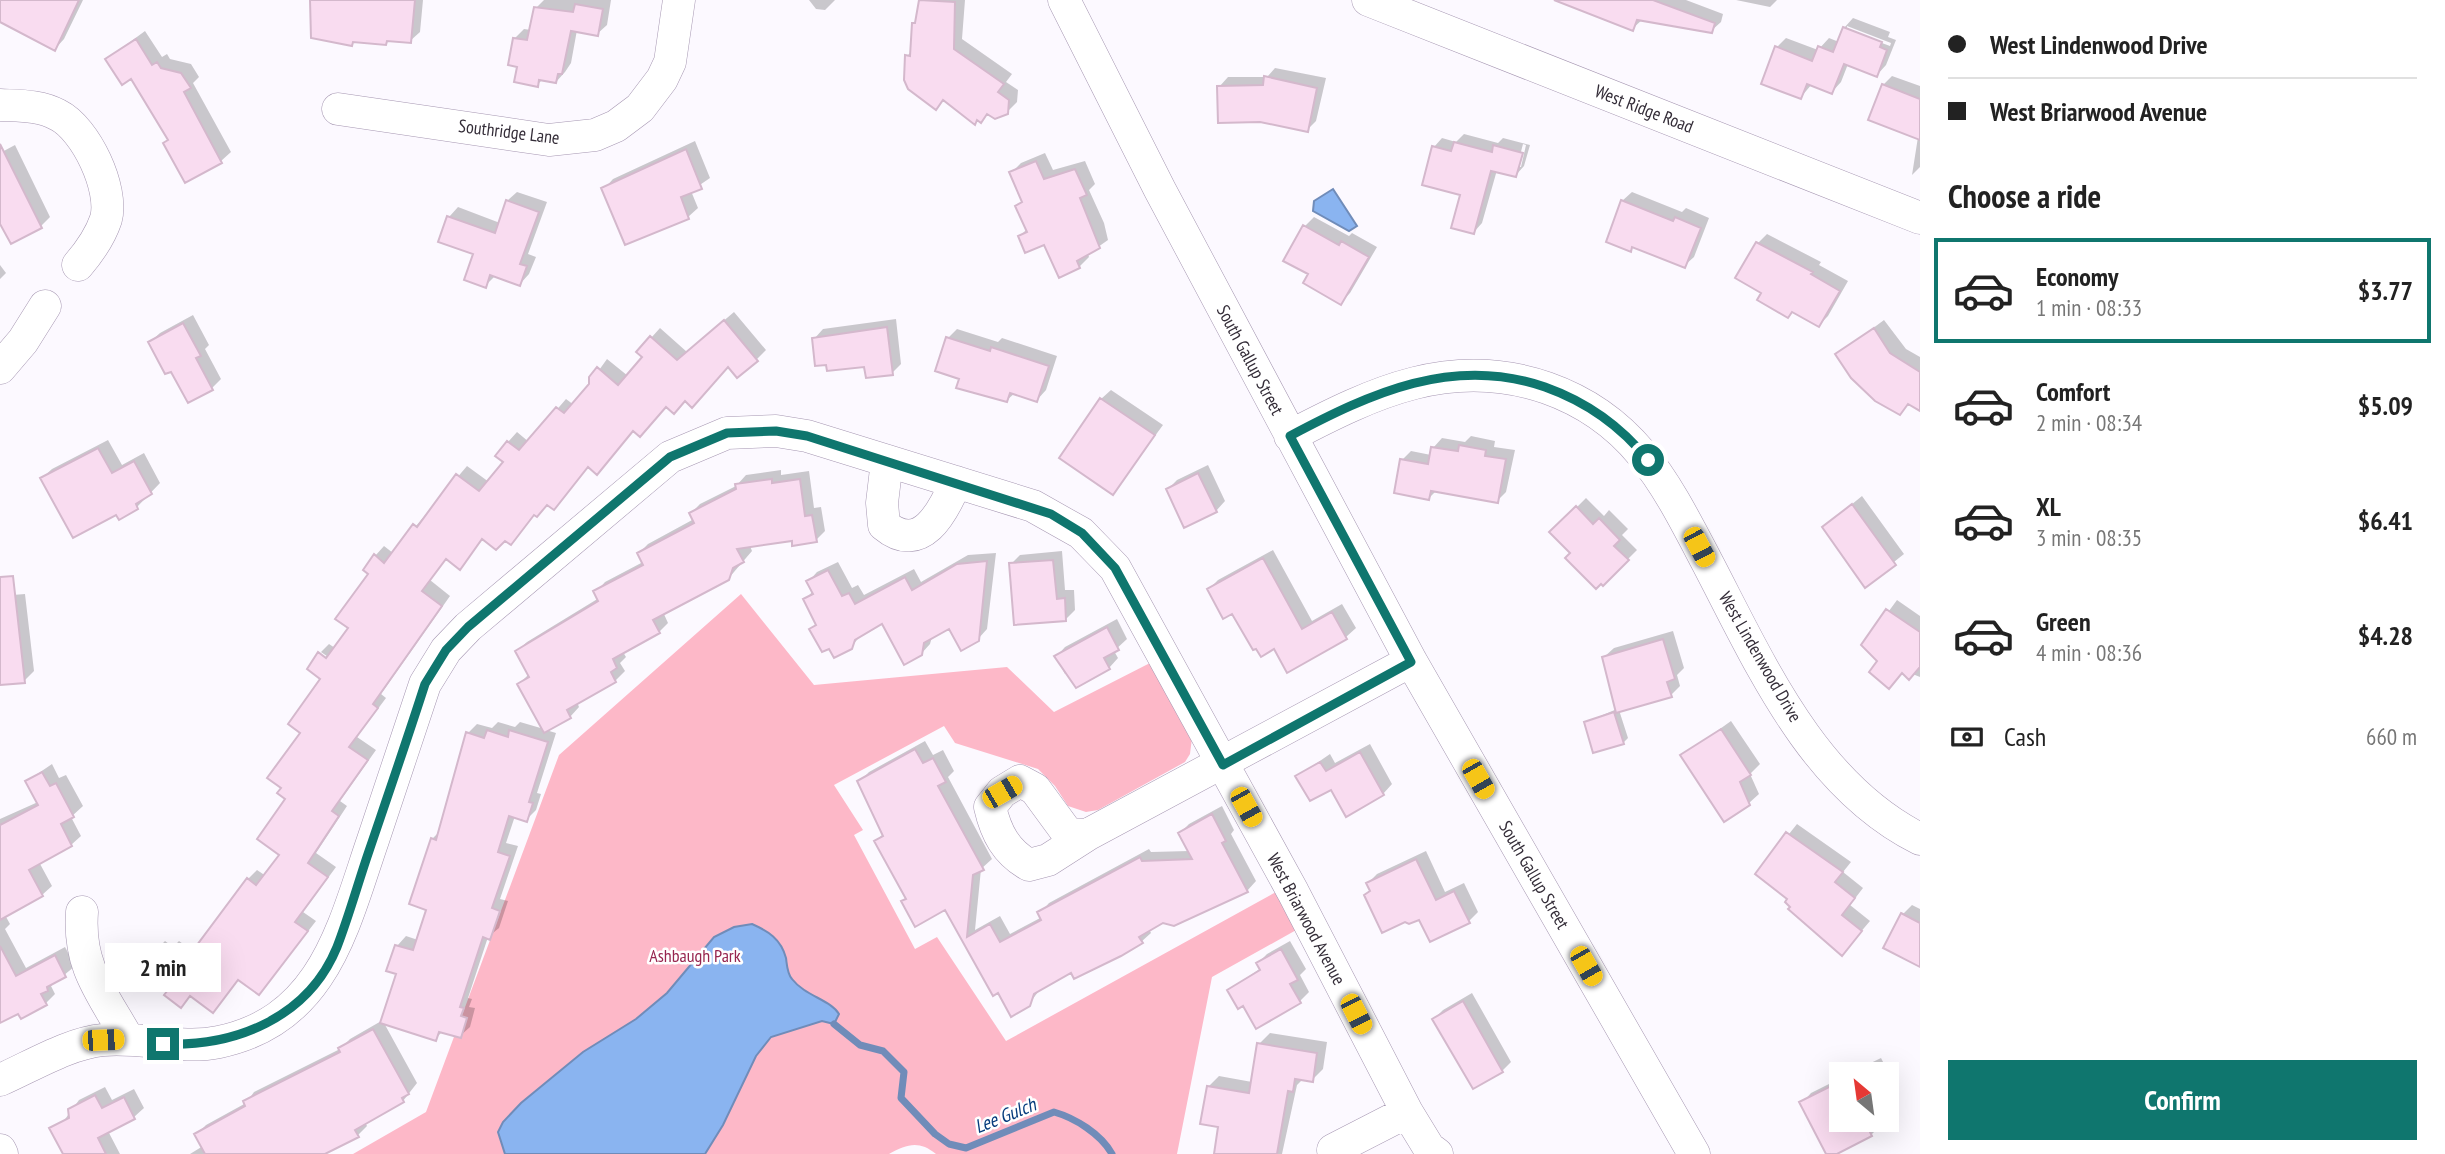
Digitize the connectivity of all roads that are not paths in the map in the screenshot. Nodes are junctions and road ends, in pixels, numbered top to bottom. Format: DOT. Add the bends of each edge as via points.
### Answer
graph roads {
  1 [pos="680,0"];
  2 [pos="1065,0"];
  3 [pos="1368,0"];
  4 [pos="0,105"];
  5 [pos="338,109"];
  6 [pos="1920,218"];
  7 [pos="78,265"];
  8 [pos="45,306"];
  9 [pos="0,368"];
  10 [pos="1290,436"];
  11 [pos="887,461"];
  12 [pos="956,482"];
  13 [pos="1411,662"];
  14 [pos="1223,765"];
  15 [pos="1087,835"];
  16 [pos="1920,839"];
  17 [pos="82,912"];
  18 [pos="128,1039"];
  19 [pos="0,1080"];
  20 [pos="1406,1112"];
  21 [pos="1333,1150"];
  22 [pos="1437,1154"];
  23 [pos="1694,1154"];
  1 -- 5 [label="street, Southridge Lane" via="670,62 662,79 640,108 595,135 549,140"];
  2 -- 10 [label="street, South Gallup Street"];
  3 -- 6 [label="street, West Ridge Road"];
  4 -- 7 [label="street" via="40,108 61,116 96,161 108,203 106,218 95,245"];
  8 -- 9 [label="street"];
  10 -- 13 [label="street, South Gallup Street"];
  10 -- 16 [label="street, West Lindenwood Drive" via="1370,398 1463,373 1520,378 1597,411 1634,442 1664,482 1773,684 1827,765 1865,802"];
  11 -- 12 [label="street, West Briarwood Avenue"];
  11 -- 12 [label="street" via="882,503 884,525 892,532 910,536 926,530 943,513"];
  11 -- 18 [label="street, West Briarwood Avenue" via="776,431 727,433 670,457 446,650 425,684 336,949 307,992 269,1023 234,1039 187,1045"];
  12 -- 14 [label="street, West Briarwood Avenue" via="1051,514 1082,533 1100,551 1115,568"];
  13 -- 14 [label="street"];
  13 -- 23 [label="street, South Gallup Street"];
  14 -- 15 [label="street"];
  14 -- 20 [label="street, West Briarwood Avenue"];
  17 -- 18 [label="street" via="83,956"];
  18 -- 19 [label="street, West Briarwood Avenue" via="88,1042"];
  20 -- 21 [label="street"];
  20 -- 22 [label="street, West Briarwood Avenue"];
}
